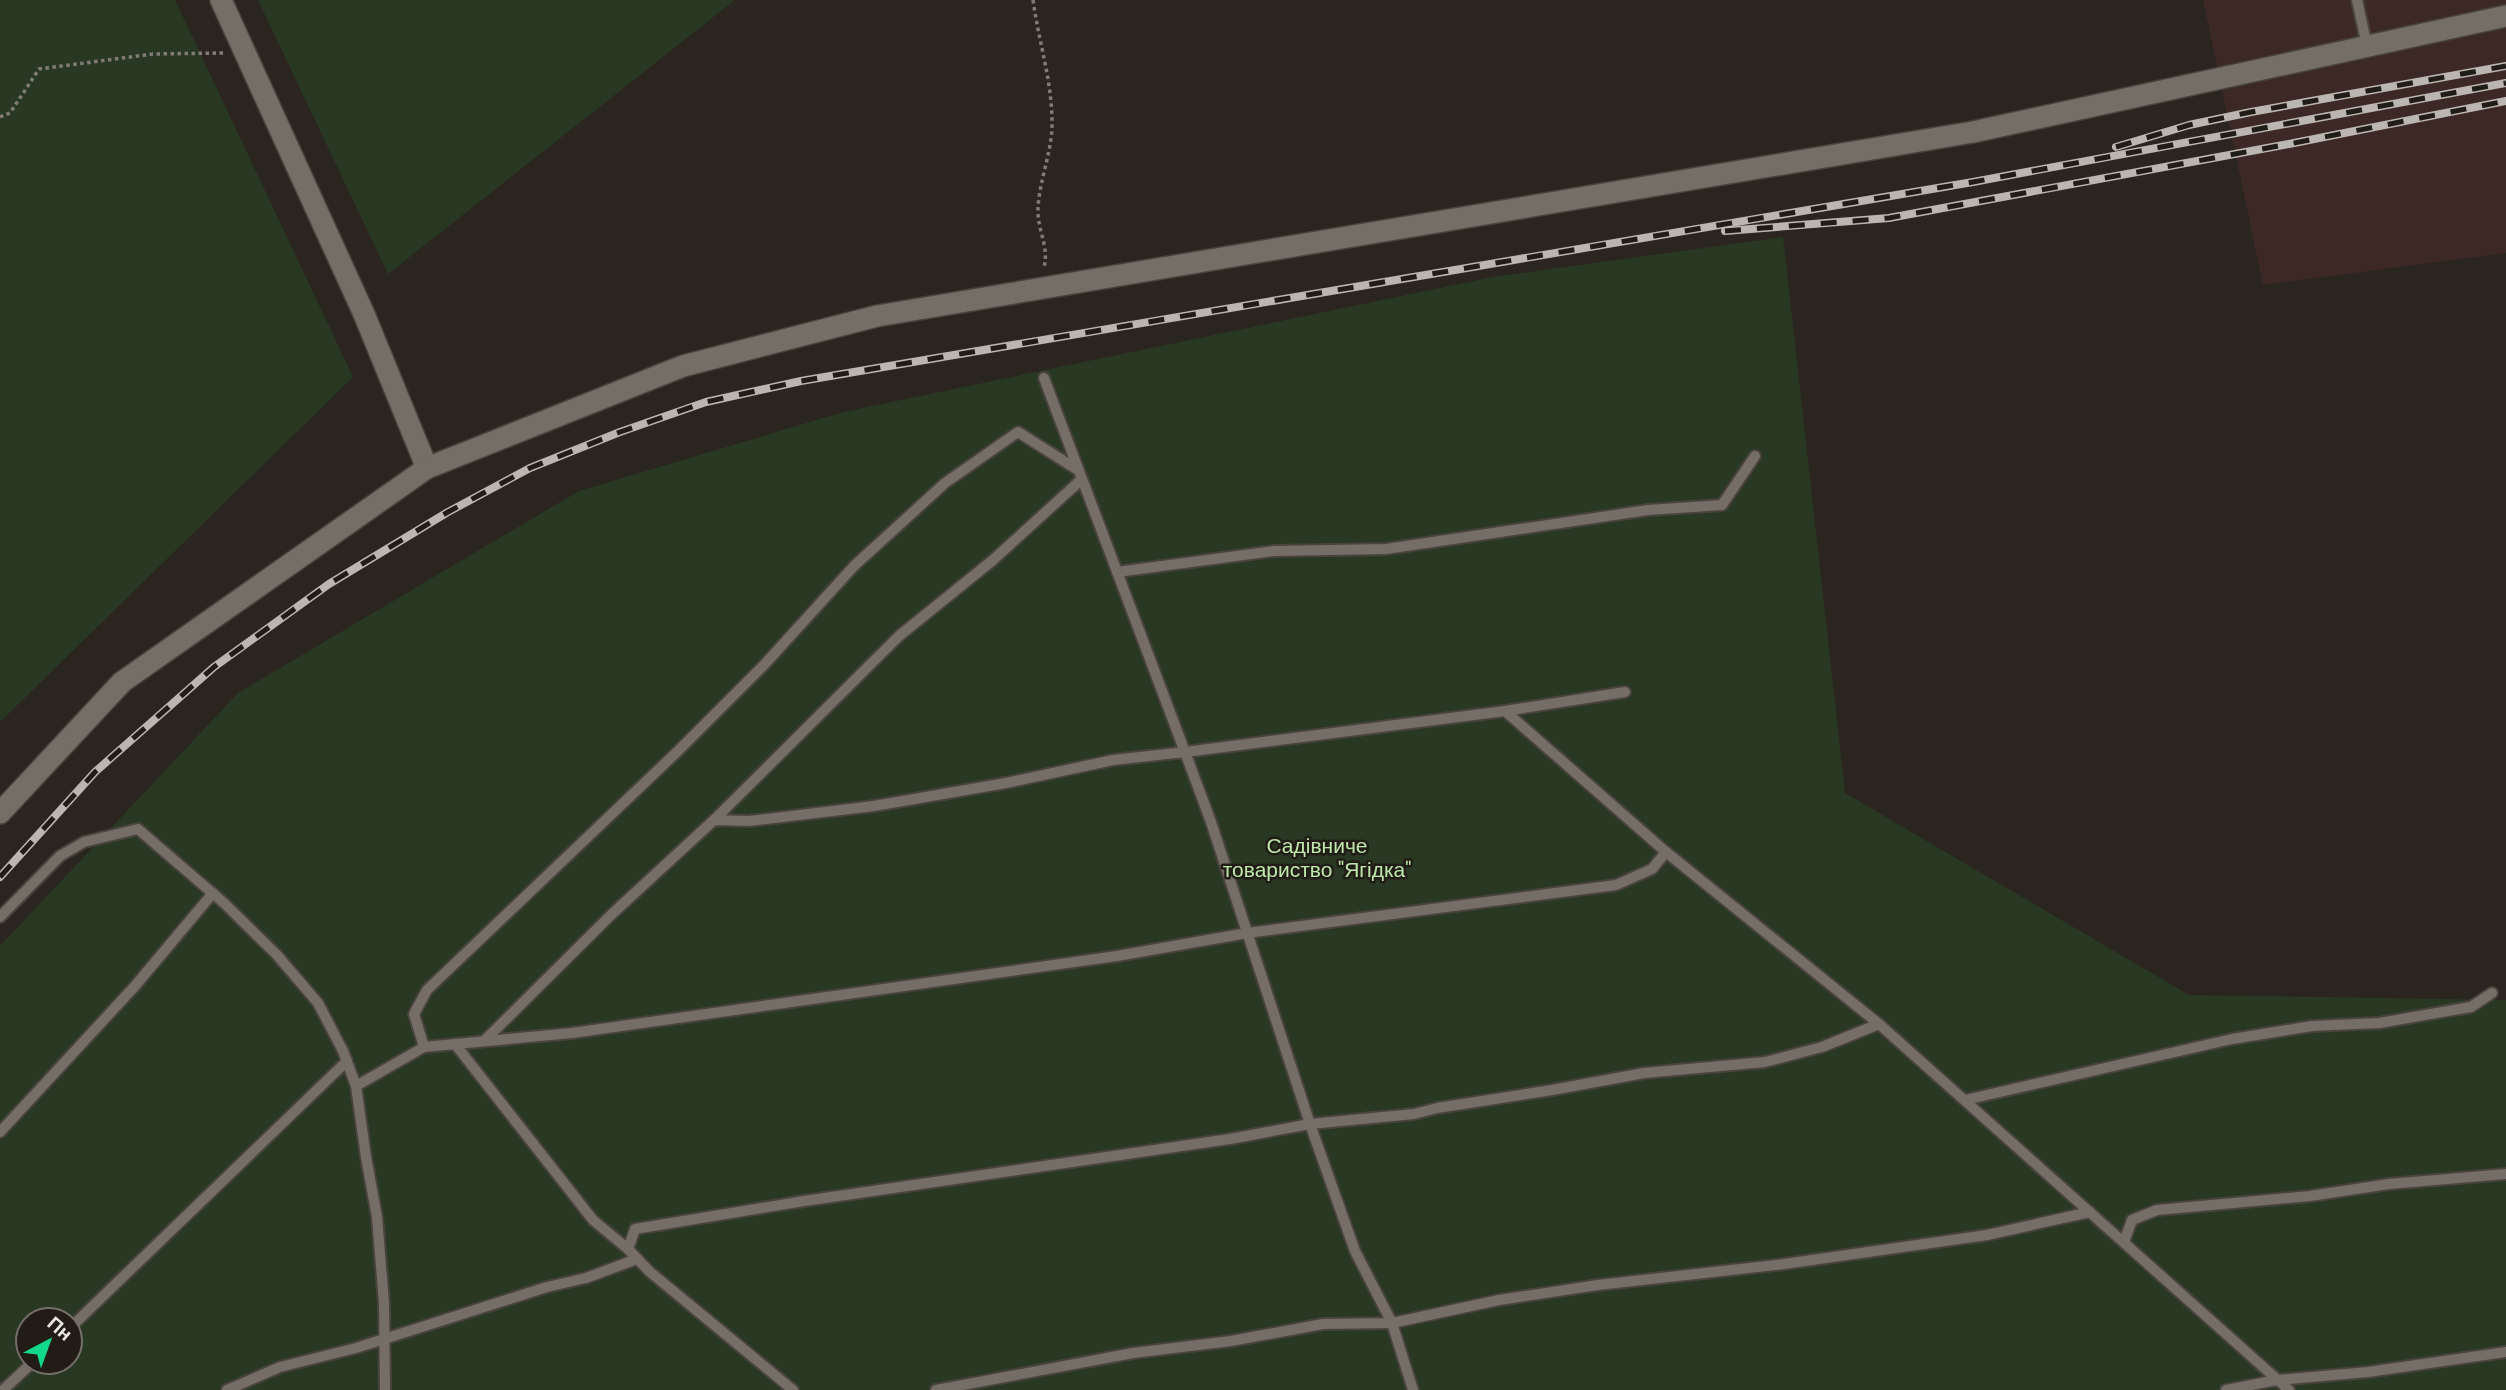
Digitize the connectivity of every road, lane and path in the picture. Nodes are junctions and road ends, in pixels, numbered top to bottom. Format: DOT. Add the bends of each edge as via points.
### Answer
graph roads {
  1 [pos="221,0"];
  2 [pos="1033,0"];
  3 [pos="2357,0"];
  4 [pos="2506,16"];
  5 [pos="2367,46"];
  6 [pos="245,52"];
  7 [pos="0,117"];
  8 [pos="1038,289"];
  9 [pos="1044,379"];
  10 [pos="1755,456"];
  11 [pos="427,468"];
  12 [pos="1080,474"];
  13 [pos="1117,572"];
  14 [pos="1625,692"];
  15 [pos="1505,710"];
  16 [pos="1185,752"];
  17 [pos="0,813"];
  18 [pos="714,820"];
  19 [pos="1666,852"];
  20 [pos="213,893"];
  21 [pos="0,917"];
  22 [pos="1247,933"];
  23 [pos="2492,993"];
  24 [pos="1879,1024"];
  25 [pos="484,1041"];
  26 [pos="455,1044"];
  27 [pos="424,1047"];
  28 [pos="347,1061"];
  29 [pos="356,1086"];
  30 [pos="1965,1100"];
  31 [pos="1310,1124"];
  32 [pos="0,1132"];
  33 [pos="2506,1174"];
  34 [pos="2090,1212"];
  35 [pos="2124,1242"];
  36 [pos="628,1249"];
  37 [pos="637,1259"];
  38 [pos="84,1315"];
  39 [pos="1392,1323"];
  40 [pos="2506,1352"];
  41 [pos="18,1376"];
  42 [pos="2277,1380"];
  43 [pos="3,1390"];
  44 [pos="228,1390"];
  45 [pos="385,1390"];
  46 [pos="793,1390"];
  47 [pos="936,1390"];
  48 [pos="1413,1390"];
  49 [pos="2226,1390"];
  50 [pos="2289,1390"];
  1 -- 6 [label="street"];
  2 -- 8 [label="path" via="1048,71 1052,130 1038,213 1046,257"];
  3 -- 5 [label="lane"];
  4 -- 5 [label="street"];
  5 -- 8 [label="street" via="1973,132"];
  6 -- 7 [label="path" via="153,54 39,69 10,113"];
  6 -- 11 [label="street" via="364,314"];
  8 -- 11 [label="street" via="877,316 683,366"];
  9 -- 12 [label="lane"];
  10 -- 13 [label="lane" via="1723,505 1648,510 1386,549 1274,551"];
  11 -- 17 [label="street" via="122,682"];
  12 -- 13 [label="lane"];
  12 -- 18 [label="lane" via="993,560 900,636"];
  12 -- 27 [label="lane" via="1018,432 945,482 854,566 679,751 427,989 414,1014"];
  13 -- 16 [label="lane"];
  14 -- 15 [label="lane"];
  15 -- 16 [label="lane"];
  15 -- 19 [label="lane"];
  16 -- 18 [label="lane" via="1113,760 874,806 748,821"];
  16 -- 22 [label="lane"];
  18 -- 25 [label="lane"];
  19 -- 22 [label="lane" via="1652,869 1616,884"];
  19 -- 24 [label="lane"];
  20 -- 21 [label="lane" via="138,829 84,842 61,856"];
  20 -- 28 [label="lane" via="318,1003"];
  20 -- 32 [label="lane" via="135,986"];
  22 -- 25 [label="lane" via="794,1002"];
  22 -- 31 [label="lane"];
  23 -- 30 [label="lane" via="2471,1007 2379,1023 2312,1026 2232,1039"];
  24 -- 30 [label="lane"];
  24 -- 31 [label="lane" via="1822,1047 1765,1062 1644,1073 1414,1114"];
  25 -- 26 [label="lane"];
  26 -- 27 [label="lane"];
  26 -- 36 [label="lane" via="593,1220"];
  27 -- 29 [label="lane"];
  28 -- 29 [label="lane"];
  28 -- 38 [label="lane"];
  29 -- 45 [label="lane" via="377,1217"];
  30 -- 34 [label="lane"];
  31 -- 36 [label="lane" via="635,1229"];
  31 -- 39 [label="lane" via="1355,1251"];
  33 -- 35 [label="lane" via="2157,1210 2132,1220"];
  34 -- 35 [label="lane"];
  34 -- 39 [label="lane" via="1987,1235 1598,1285"];
  35 -- 42 [label="lane"];
  36 -- 37 [label="lane"];
  37 -- 44 [label="lane" via="356,1348 280,1367"];
  37 -- 46 [label="lane"];
  39 -- 47 [label="lane" via="1323,1324"];
  39 -- 48 [label="lane"];
  40 -- 42 [label="lane"];
  41 -- 43 [label="lane"];
  42 -- 49 [label="lane"];
  42 -- 50 [label="lane"];
}
